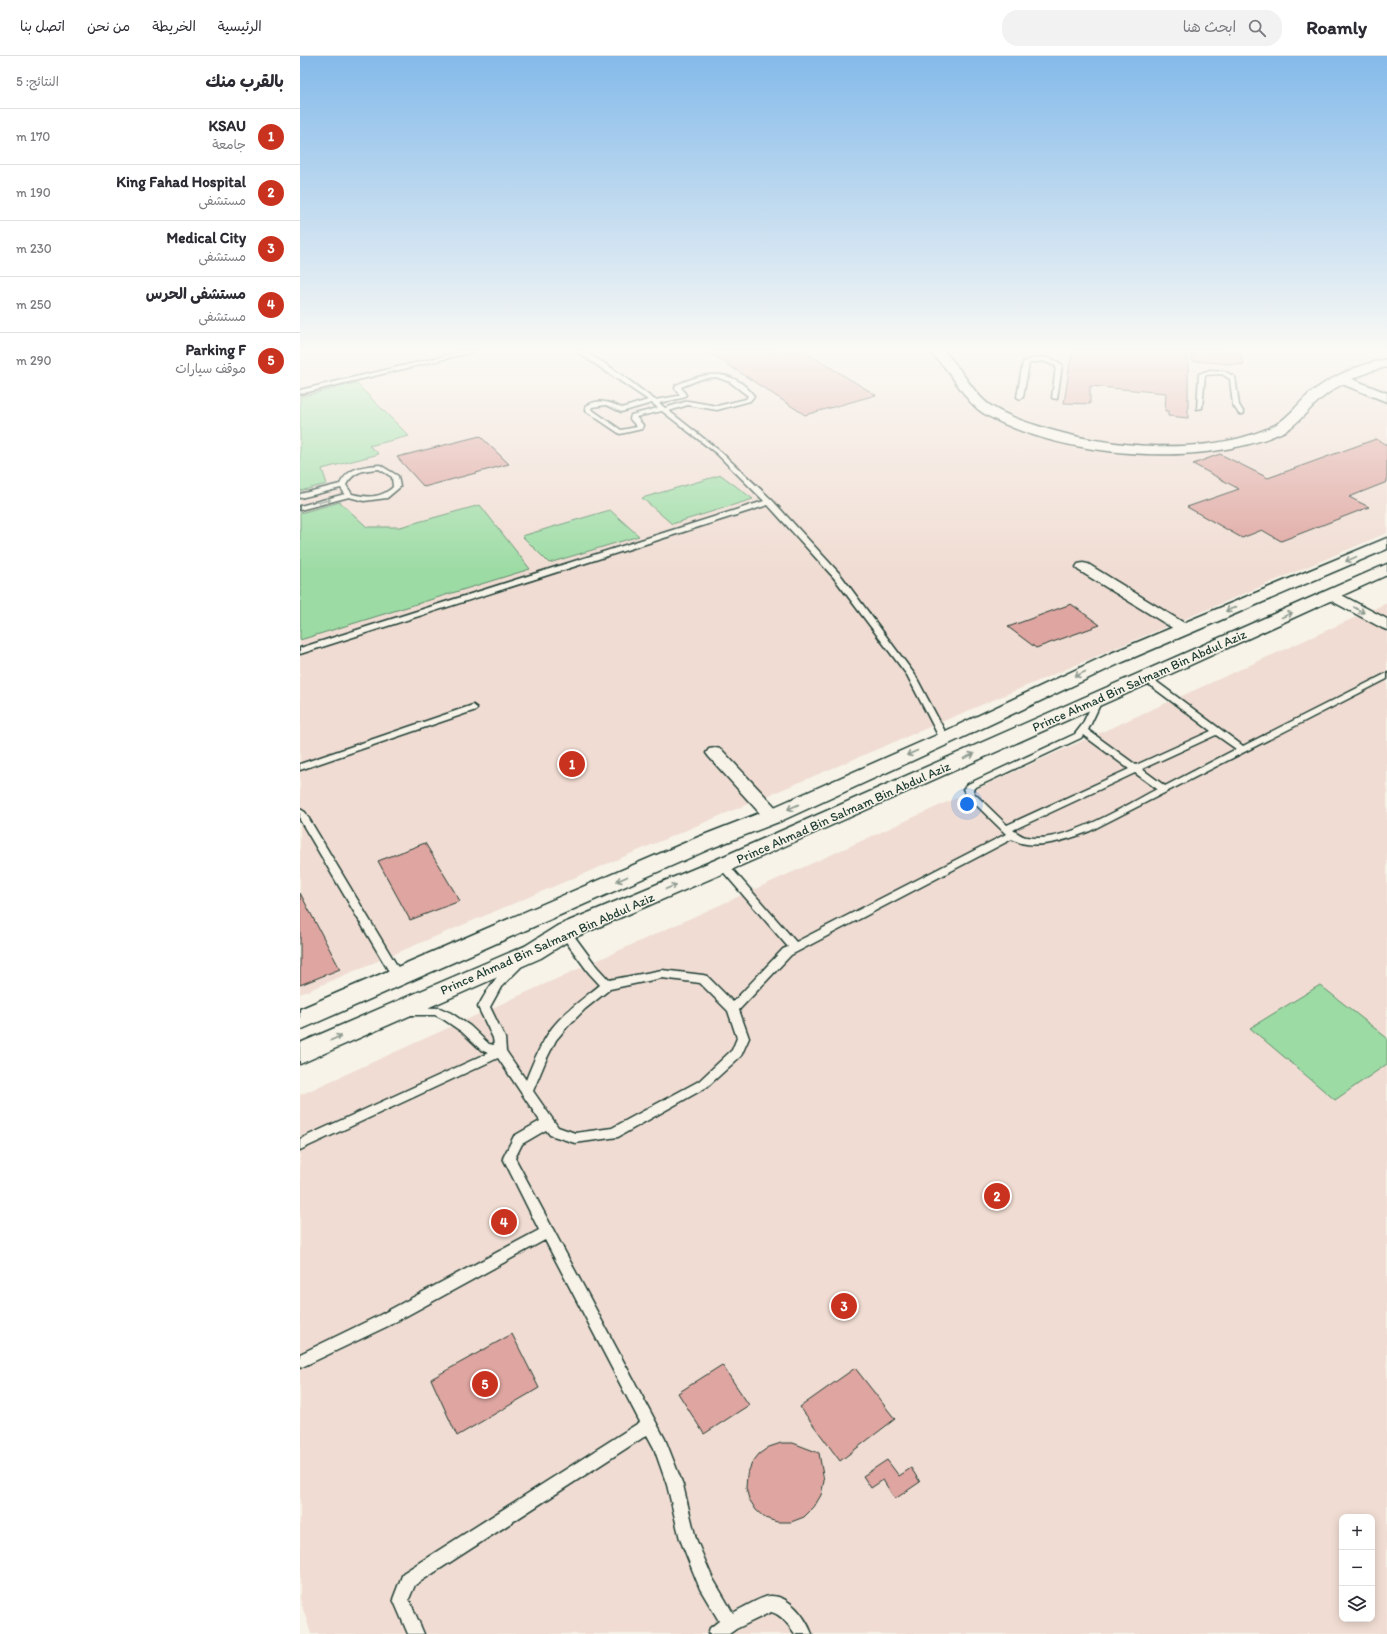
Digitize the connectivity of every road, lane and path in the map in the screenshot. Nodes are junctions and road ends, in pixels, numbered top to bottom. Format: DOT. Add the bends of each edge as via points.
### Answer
graph roads {
  1 [pos="609,425"];
  2 [pos="640,425"];
  3 [pos="683,425"];
  4 [pos="1019,425"];
  5 [pos="1284,425"];
  6 [pos="343,485"];
  7 [pos="349,495"];
  8 [pos="300,496"];
  9 [pos="769,502"];
  10 [pos="300,508"];
  11 [pos="1387,544"];
  12 [pos="1083,567"];
  13 [pos="1387,569"];
  14 [pos="1331,595"];
  15 [pos="1387,625"];
  16 [pos="1184,629"];
  17 [pos="300,651"];
  18 [pos="1387,676"];
  19 [pos="1146,678"];
  20 [pos="1099,698"];
  21 [pos="473,708"];
  22 [pos="1083,731"];
  23 [pos="1217,731"];
  24 [pos="944,739"];
  25 [pos="1241,749"];
  26 [pos="715,753"];
  27 [pos="300,767"];
  28 [pos="1136,770"];
  29 [pos="1163,789"];
  30 [pos="300,812"];
  31 [pos="773,816"];
  32 [pos="1010,832"];
  33 [pos="704,843"];
  34 [pos="724,865"];
  35 [pos="565,932"];
  36 [pos="796,948"];
  37 [pos="533,952"];
  38 [pos="398,977"];
  39 [pos="607,984"];
  40 [pos="733,1009"];
  41 [pos="396,1011"];
  42 [pos="300,1020"];
  43 [pos="500,1052"];
  44 [pos="300,1054"];
  45 [pos="527,1091"];
  46 [pos="548,1123"];
  47 [pos="300,1145"];
  48 [pos="548,1232"];
  49 [pos="300,1361"];
  50 [pos="650,1424"];
  51 [pos="730,1623"];
  52 [pos="416,1634"];
  53 [pos="716,1634"];
  54 [pos="804,1634"];
  1 -- 2 [label="lane" via="620,432 640,428"];
  3 -- 9 [label="lane" via="719,452"];
  4 -- 5 [label="main road" via="1067,438 1123,448 1159,450 1207,448 1263,436"];
  6 -- 7 [label="lane"];
  6 -- 7 [label="lane" via="347,476 360,468 380,467 395,476 397,487 387,496 364,499"];
  6 -- 8 [label="lane"];
  10 -- 7 [label="lane, one-way"];
  9 -- 17 [label="lane"];
  9 -- 24 [label="lane" via="837,576 911,675"];
  11 -- 16 [label="main road, Prince Ahmad Bin Salmam Bin Abdul Aziz, one-way"];
  12 -- 16 [label="street"];
  13 -- 14 [label="main road, Prince Ahmad Bin Salmam Bin Abdul Aziz"];
  14 -- 15 [label="street, one-way"];
  19 -- 14 [label="main road, Prince Ahmad Bin Salmam Bin Abdul Aziz, one-way"];
  16 -- 24 [label="main road, Prince Ahmad Bin Salmam Bin Abdul Aziz, one-way"];
  18 -- 25 [label="lane"];
  19 -- 20 [label="main road, Prince Ahmad Bin Salmam Bin Abdul Aziz"];
  19 -- 23 [label="lane"];
  20 -- 22 [label="lane"];
  34 -- 20 [label="main road, Prince Ahmad Bin Salmam Bin Abdul Aziz, one-way"];
  21 -- 27 [label="lane"];
  22 -- 28 [label="lane"];
  22 -- 32 [label="lane" via="1078,736 968,789 970,794"];
  23 -- 25 [label="lane"];
  23 -- 28 [label="lane"];
  24 -- 31 [label="main road, Prince Ahmad Bin Salmam Bin Abdul Aziz, one-way"];
  25 -- 29 [label="lane"];
  26 -- 31 [label="street"];
  28 -- 29 [label="lane"];
  28 -- 32 [label="lane"];
  29 -- 32 [label="lane" via="1072,835 1032,842 1018,839"];
  30 -- 38 [label="lane"];
  31 -- 33 [label="main road, Prince Ahmad Bin Salmam Bin Abdul Aziz"];
  32 -- 36 [label="lane"];
  33 -- 34 [label="main road"];
  33 -- 38 [label="main road, Prince Ahmad Bin Salmam Bin Abdul Aziz, one-way"];
  35 -- 34 [label="main road, Prince Ahmad Bin Salmam Bin Abdul Aziz, one-way"];
  34 -- 36 [label="lane"];
  35 -- 37 [label="main road, Prince Ahmad Bin Salmam Bin Abdul Aziz"];
  35 -- 39 [label="lane" via="593,970"];
  36 -- 40 [label="lane" via="787,952"];
  37 -- 41 [label="main road, Prince Ahmad Bin Salmam Bin Abdul Aziz"];
  37 -- 43 [label="lane" via="506,973 484,1007 499,1038"];
  38 -- 42 [label="main road, Prince Ahmad Bin Salmam Bin Abdul Aziz"];
  39 -- 40 [label="lane" via="662,974 703,979"];
  39 -- 45 [label="lane" via="556,1031"];
  40 -- 46 [label="lane" via="743,1038 737,1054 704,1084 614,1133 575,1138 554,1131"];
  41 -- 43 [label="lane" via="436,1012 447,1016 485,1047"];
  44 -- 41 [label="main road, Prince Ahmad Bin Salmam Bin Abdul Aziz, one-way"];
  43 -- 45 [label="lane"];
  43 -- 47 [label="lane"];
  45 -- 46 [label="lane"];
  46 -- 48 [label="lane" via="518,1140 509,1158"];
  48 -- 49 [label="lane" via="383,1321"];
  48 -- 50 [label="lane"];
  50 -- 51 [label="lane" via="672,1478 688,1539 706,1583"];
  50 -- 52 [label="lane" via="409,1579 401,1599"];
  51 -- 53 [label="lane"];
  51 -- 54 [label="lane" via="770,1604 781,1606"];
}
